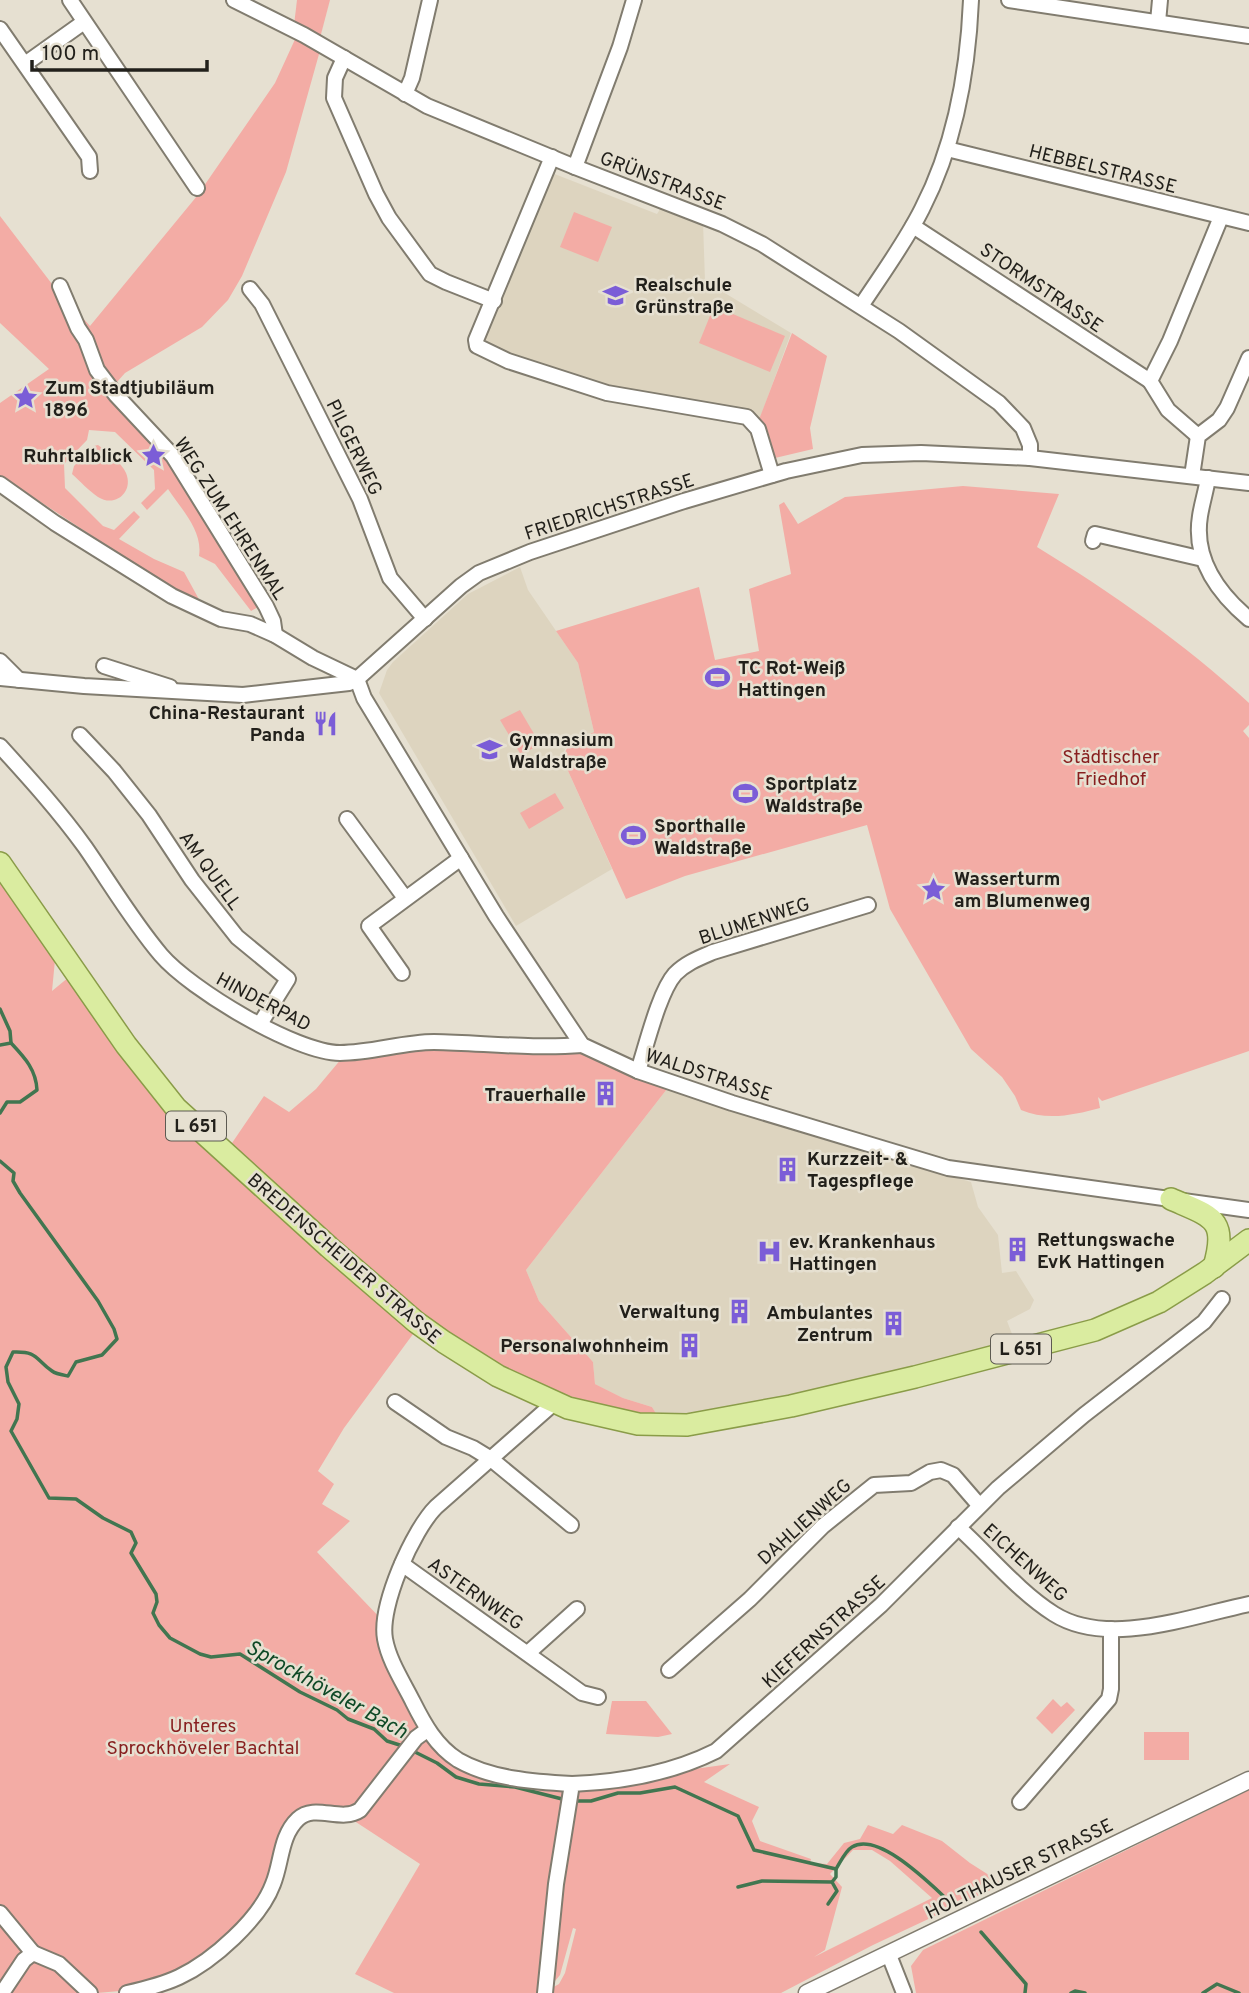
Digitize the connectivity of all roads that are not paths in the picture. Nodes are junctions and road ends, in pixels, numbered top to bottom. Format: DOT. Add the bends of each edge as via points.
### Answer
graph roads {
  1 [pos="70,0"];
  2 [pos="233,0"];
  3 [pos="430,0"];
  4 [pos="634,0"];
  5 [pos="971,0"];
  6 [pos="1009,0"];
  7 [pos="1160,0"];
  8 [pos="85,22"];
  9 [pos="1158,22"];
  10 [pos="0,29"];
  11 [pos="1249,36"];
  12 [pos="344,58"];
  13 [pos="25,64"];
  14 [pos="405,94"];
  15 [pos="947,149"];
  16 [pos="552,158"];
  17 [pos="575,167"];
  18 [pos="90,171"];
  19 [pos="197,188"];
  20 [pos="1222,217"];
  21 [pos="1249,223"];
  22 [pos="913,226"];
  23 [pos="60,286"];
  24 [pos="250,289"];
  25 [pos="494,302"];
  26 [pos="861,306"];
  27 [pos="1249,358"];
  28 [pos="1150,381"];
  29 [pos="1198,436"];
  30 [pos="1030,458"];
  31 [pos="772,475"];
  32 [pos="1192,476"];
  33 [pos="1208,478"];
  34 [pos="0,484"];
  35 [pos="1249,484"];
  36 [pos="1093,541"];
  37 [pos="1203,559"];
  38 [pos="425,619"];
  39 [pos="1249,620"];
  40 [pos="275,635"];
  41 [pos="0,661"];
  42 [pos="104,666"];
  43 [pos="0,678"];
  44 [pos="357,679"];
  45 [pos="19,680"];
  46 [pos="188,693"];
  47 [pos="80,734"];
  48 [pos="0,746"];
  49 [pos="347,819"];
  50 [pos="461,858"];
  51 [pos="0,863"];
  52 [pos="405,898"];
  53 [pos="868,905"];
  54 [pos="402,972"];
  55 [pos="260,1024"];
  56 [pos="582,1045"];
  57 [pos="638,1071"];
  58 [pos="1171,1199"];
  59 [pos="1249,1210"];
  60 [pos="1249,1240"];
  61 [pos="1214,1267"];
  62 [pos="1222,1299"];
  63 [pos="395,1402"];
  64 [pos="554,1403"];
  65 [pos="491,1459"];
  66 [pos="979,1505"];
  67 [pos="571,1525"];
  68 [pos="958,1527"];
  69 [pos="402,1564"];
  70 [pos="1249,1604"];
  71 [pos="576,1609"];
  72 [pos="1111,1629"];
  73 [pos="528,1653"];
  74 [pos="669,1670"];
  75 [pos="598,1697"];
  76 [pos="421,1734"];
  77 [pos="1249,1780"];
  78 [pos="571,1796"];
  79 [pos="1020,1802"];
  80 [pos="0,1913"];
  81 [pos="33,1953"];
  82 [pos="889,1955"];
  83 [pos="2,1993"];
  84 [pos="90,1993"];
  85 [pos="127,1993"];
  86 [pos="545,1993"];
  87 [pos="807,1993"];
  88 [pos="904,1993"];
  1 -- 8 [label="street"];
  2 -- 12 [label="street, GRÜNSTRASSE"];
  3 -- 14 [label="street"];
  4 -- 17 [label="street"];
  5 -- 15 [label="street" via="960,104"];
  6 -- 9 [label="street"];
  7 -- 9 [label="street"];
  8 -- 13 [label="street"];
  8 -- 19 [label="street"];
  9 -- 11 [label="street"];
  10 -- 13 [label="street"];
  12 -- 14 [label="street, GRÜNSTRASSE"];
  12 -- 25 [label="street" via="335,78 334,98 389,218 430,274"];
  13 -- 18 [label="street" via="89,157"];
  14 -- 16 [label="street, GRÜNSTRASSE"];
  15 -- 20 [label="street, HEBBELSTRASSE"];
  15 -- 22 [label="street"];
  16 -- 17 [label="street, GRÜNSTRASSE"];
  16 -- 25 [label="street"];
  17 -- 26 [label="street, GRÜNSTRASSE" via="743,233"];
  20 -- 21 [label="street, HEBBELSTRASSE"];
  20 -- 28 [label="street"];
  22 -- 26 [label="street"];
  22 -- 28 [label="street, STORMSTRASSE"];
  23 -- 40 [label="street, WEG ZUM EHRENMAL" via="97,370 173,456 266,606"];
  24 -- 38 [label="street, PILGERWEG" via="262,304 360,499 390,578"];
  25 -- 31 [label="street" via="476,340 479,348 607,393 747,416 758,429"];
  26 -- 30 [label="street, GRÜNSTRASSE" via="1007,411 1023,428"];
  27 -- 29 [label="street" via="1227,408"];
  28 -- 29 [label="street" via="1168,410"];
  29 -- 32 [label="street"];
  30 -- 31 [label="street, FRIEDRICHSTRASSE" via="862,455"];
  30 -- 32 [label="street, FRIEDRICHSTRASSE"];
  31 -- 38 [label="street, FRIEDRICHSTRASSE" via="530,552 479,573"];
  32 -- 33 [label="street, FRIEDRICHSTRASSE"];
  33 -- 35 [label="street, FRIEDRICHSTRASSE"];
  33 -- 37 [label="street" via="1199,531"];
  34 -- 40 [label="street" via="172,596 221,619"];
  36 -- 37 [label="street" via="1095,534"];
  37 -- 39 [label="street" via="1214,582"];
  38 -- 44 [label="street, FRIEDRICHSTRASSE"];
  40 -- 44 [label="street"];
  41 -- 45 [label="street"];
  42 -- 46 [label="street"];
  43 -- 45 [label="street, FRIEDRICHSTRASSE"];
  44 -- 46 [label="street, FRIEDRICHSTRASSE" via="243,695"];
  44 -- 50 [label="street"];
  45 -- 46 [label="street, FRIEDRICHSTRASSE"];
  47 -- 55 [label="street, AM QUELL" via="149,815 237,937 288,979"];
  48 -- 55 [label="street, HINDERPAD" via="58,811 162,957 208,996"];
  49 -- 52 [label="street"];
  50 -- 52 [label="street"];
  50 -- 56 [label="street"];
  51 -- 64 [label="main road, BREDENSCHEIDER STRASSE / L 651" via="126,1045 176,1108 416,1322 472,1361"];
  52 -- 54 [label="street" via="369,926"];
  53 -- 57 [label="street, BLUMENWEG" via="690,962 673,976 663,996"];
  55 -- 56 [label="street, HINDERPAD" via="300,1043 338,1053 430,1042"];
  56 -- 57 [label="street, WALDSTRASSE"];
  57 -- 58 [label="street, WALDSTRASSE" via="948,1168"];
  58 -- 59 [label="street, WALDSTRASSE"];
  58 -- 61 [label="main road" via="1215,1223 1220,1238"];
  60 -- 61 [label="main road, BREDENSCHEIDER STRASSE / L 651"];
  61 -- 64 [label="main road, BREDENSCHEIDER STRASSE / L 651" via="1159,1302 1094,1330 753,1414 667,1426 620,1421"];
  62 -- 66 [label="street, KIEFERNSTRASSE" via="1204,1322 1076,1421"];
  63 -- 65 [label="street" via="442,1435"];
  64 -- 65 [label="street, KIEFERNSTRASSE"];
  65 -- 67 [label="street"];
  65 -- 69 [label="street, KIEFERNSTRASSE" via="430,1513"];
  66 -- 68 [label="street, KIEFERNSTRASSE"];
  66 -- 74 [label="street, DAHLIENWEG" via="953,1475 941,1469 911,1483 874,1485 823,1526"];
  68 -- 72 [label="street, EICHENWEG" via="1052,1613 1075,1624"];
  68 -- 78 [label="street, KIEFERNSTRASSE" via="881,1605 716,1751 690,1764"];
  69 -- 73 [label="street, ASTERNWEG"];
  69 -- 76 [label="street, KIEFERNSTRASSE" via="387,1612 385,1639"];
  70 -- 72 [label="street, EICHENWEG"];
  71 -- 73 [label="street, ASTERNWEG"];
  72 -- 79 [label="street" via="1109,1699"];
  73 -- 75 [label="street, ASTERNWEG" via="582,1693"];
  76 -- 78 [label="street, KIEFERNSTRASSE" via="468,1765"];
  76 -- 85 [label="street" via="354,1815 313,1813 300,1818 284,1841 268,1896 213,1955 174,1979"];
  77 -- 82 [label="street, HOLTHAUSER STRASSE"];
  78 -- 86 [label="street"];
  80 -- 81 [label="street"];
  81 -- 83 [label="street"];
  81 -- 84 [label="street" via="59,1964"];
  82 -- 87 [label="street, HOLTHAUSER STRASSE"];
  82 -- 88 [label="street"];
}
